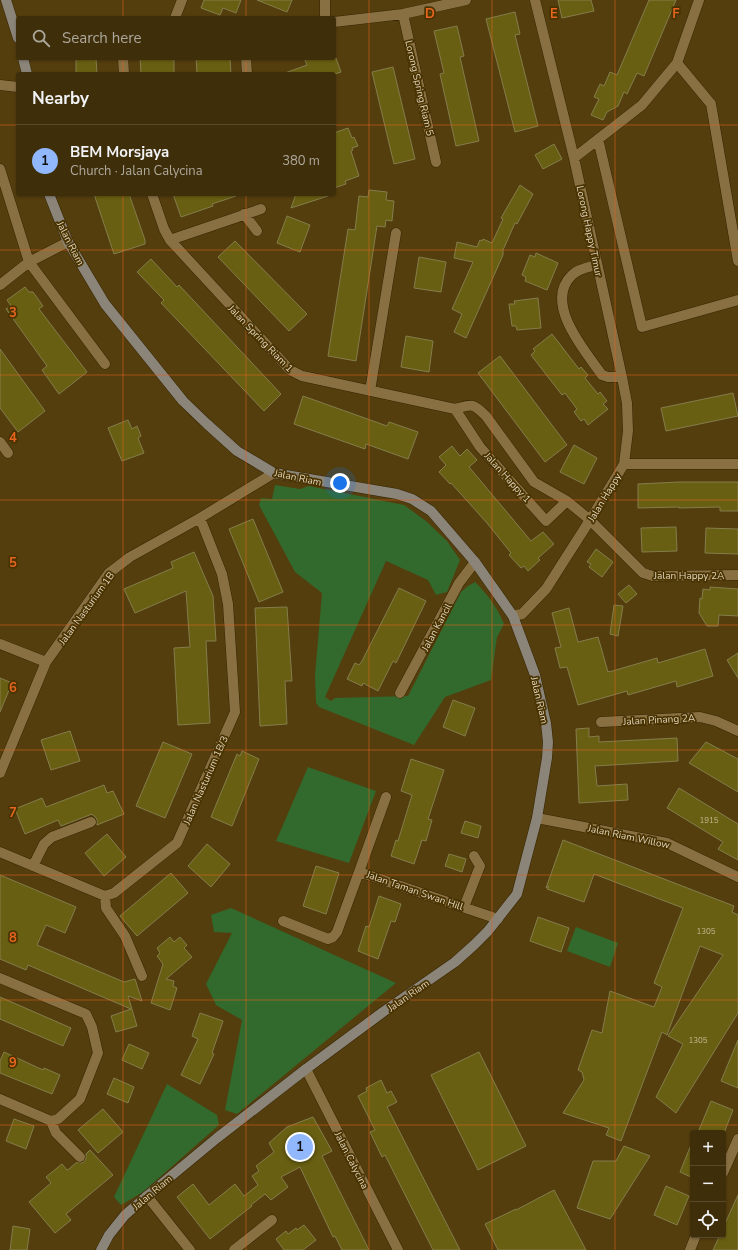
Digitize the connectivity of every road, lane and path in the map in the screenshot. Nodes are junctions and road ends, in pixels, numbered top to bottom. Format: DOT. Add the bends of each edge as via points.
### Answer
graph roads {
  1 [pos="6,0"];
  2 [pos="182,0"];
  3 [pos="325,0"];
  4 [pos="466,0"];
  5 [pos="535,0"];
  6 [pos="699,0"];
  7 [pos="403,14"];
  8 [pos="176,16"];
  9 [pos="325,16"];
  10 [pos="336,22"];
  11 [pos="16,25"];
  12 [pos="24,60"];
  13 [pos="122,60"];
  14 [pos="246,60"];
  15 [pos="677,63"];
  16 [pos="26,72"];
  17 [pos="124,72"];
  18 [pos="247,72"];
  19 [pos="0,85"];
  20 [pos="16,87"];
  21 [pos="598,139"];
  22 [pos="574,158"];
  23 [pos="436,162"];
  24 [pos="0,169"];
  25 [pos="50,196"];
  26 [pos="153,196"];
  27 [pos="261,208"];
  28 [pos="244,214"];
  29 [pos="257,231"];
  30 [pos="396,233"];
  31 [pos="170,240"];
  32 [pos="68,242"];
  33 [pos="738,261"];
  34 [pos="29,262"];
  35 [pos="597,265"];
  36 [pos="0,285"];
  37 [pos="738,300"];
  38 [pos="105,364"];
  39 [pos="622,377"];
  40 [pos="370,391"];
  41 [pos="452,409"];
  42 [pos="0,442"];
  43 [pos="8,453"];
  44 [pos="624,464"];
  45 [pos="738,464"];
  46 [pos="274,473"];
  47 [pos="567,501"];
  48 [pos="200,518"];
  49 [pos="590,520"];
  50 [pos="475,562"];
  51 [pos="738,575"];
  52 [pos="513,616"];
  53 [pos="0,644"];
  54 [pos="46,662"];
  55 [pos="400,693"];
  56 [pos="601,722"];
  57 [pos="738,731"];
  58 [pos="0,773"];
  59 [pos="386,797"];
  60 [pos="537,818"];
  61 [pos="91,822"];
  62 [pos="0,852"];
  63 [pos="474,856"];
  64 [pos="33,866"];
  65 [pos="360,872"];
  66 [pos="738,877"];
  67 [pos="105,896"];
  68 [pos="464,907"];
  69 [pos="498,919"];
  70 [pos="283,921"];
  71 [pos="142,976"];
  72 [pos="0,978"];
  73 [pos="306,1069"];
  74 [pos="0,1099"];
  75 [pos="51,1121"];
  76 [pos="738,1139"];
  77 [pos="80,1157"];
  78 [pos="726,1166"];
  79 [pos="147,1196"];
  80 [pos="272,1220"];
  81 [pos="695,1238"];
  82 [pos="102,1250"];
  83 [pos="190,1250"];
  84 [pos="234,1250"];
  85 [pos="398,1250"];
  86 [pos="690,1250"];
  1 -- 11 [label="main road"];
  2 -- 8 [label="street"];
  3 -- 9 [label="street"];
  4 -- 7 [label="street"];
  5 -- 22 [label="street, Lorong Happy Timur"];
  6 -- 15 [label="street"];
  7 -- 10 [label="street"];
  7 -- 23 [label="street, Lorong Spring Riam 5"];
  12 -- 16 [label="main road"];
  13 -- 17 [label="street"];
  14 -- 18 [label="street"];
  15 -- 21 [label="street" via="642,105"];
  15 -- 33 [label="street" via="711,104"];
  19 -- 20 [label="street"];
  21 -- 22 [label="street"];
  21 -- 37 [label="street" via="642,326"];
  22 -- 35 [label="street, Lorong Happy Timur"];
  24 -- 34 [label="street"];
  25 -- 32 [label="main road, Jalan Riam"];
  26 -- 31 [label="street, Jalan Spring Riam 1"];
  27 -- 28 [label="street"];
  28 -- 29 [label="street"];
  28 -- 31 [label="street"];
  30 -- 40 [label="street"];
  31 -- 40 [label="street, Jalan Spring Riam 1" via="290,370 302,376"];
  32 -- 34 [label="street"];
  32 -- 46 [label="main road, Jalan Riam" via="105,304 183,400 237,451"];
  34 -- 36 [label="street"];
  34 -- 38 [label="street"];
  35 -- 39 [label="street, Lorong Happy Timur"];
  35 -- 39 [label="street" via="572,274 562,298 565,316 570,329 602,375"];
  39 -- 44 [label="street, Lorong Happy Timur" via="627,403 628,431"];
  40 -- 41 [label="street, Jalan Spring Riam 1"];
  41 -- 47 [label="street, Jalan Happy 1" via="468,405 477,407 534,482"];
  41 -- 47 [label="street, Jalan Happy 1" via="480,447 546,521"];
  42 -- 43 [label="street"];
  44 -- 45 [label="street, Jalan Happy"];
  44 -- 49 [label="street, Jalan Happy"];
  46 -- 48 [label="street, Jalan Nasturium 1B"];
  46 -- 50 [label="main road, Jalan Riam" via="397,494 412,499 431,511"];
  47 -- 49 [label="street, Jalan Happy 1"];
  48 -- 54 [label="street, Jalan Nasturium 1B" via="130,557 109,573"];
  48 -- 67 [label="street, Jalan Nasturium 1B/3" via="222,574 228,604 235,712 177,843 114,893"];
  49 -- 51 [label="street, Jalan Happy 2A" via="643,573 653,576"];
  49 -- 52 [label="street, Jalan Happy" via="546,589 522,614"];
  50 -- 52 [label="main road, Jalan Riam"];
  50 -- 55 [label="street, Jalan Kancil" via="459,583"];
  52 -- 60 [label="main road, Jalan Riam" via="535,675 546,723 547,758"];
  53 -- 54 [label="street"];
  54 -- 58 [label="street, Jalan Nasturium 1B"];
  56 -- 57 [label="street, Jalan Pinang 2A" via="700,717"];
  59 -- 65 [label="street"];
  60 -- 66 [label="street, Jalan Riam Willow" via="667,843"];
  60 -- 69 [label="main road, Jalan Riam" via="517,894"];
  61 -- 64 [label="street" via="52,837 44,844"];
  62 -- 64 [label="street"];
  63 -- 68 [label="street" via="480,866"];
  64 -- 67 [label="street"];
  65 -- 68 [label="street, Jalan Taman Swan Hill"];
  65 -- 70 [label="street, Jalan Taman Swan Hill" via="337,932 333,936 328,939"];
  67 -- 71 [label="street" via="106,908 125,936"];
  68 -- 69 [label="street, Jalan Taman Swan Hill"];
  69 -- 73 [label="main road, Jalan Riam" via="455,962"];
  72 -- 75 [label="street" via="86,1014 92,1027 98,1053 80,1099 58,1120"];
  73 -- 79 [label="main road, Jalan Riam" via="216,1138"];
  73 -- 85 [label="street, Jalan Calycina"];
  74 -- 75 [label="street"];
  75 -- 77 [label="street" via="56,1133"];
  76 -- 78 [label="street"];
  79 -- 82 [label="main road, Jalan Riam" via="125,1215 109,1235"];
  79 -- 83 [label="street"];
  80 -- 84 [label="street"];
  81 -- 86 [label="street"];
}
